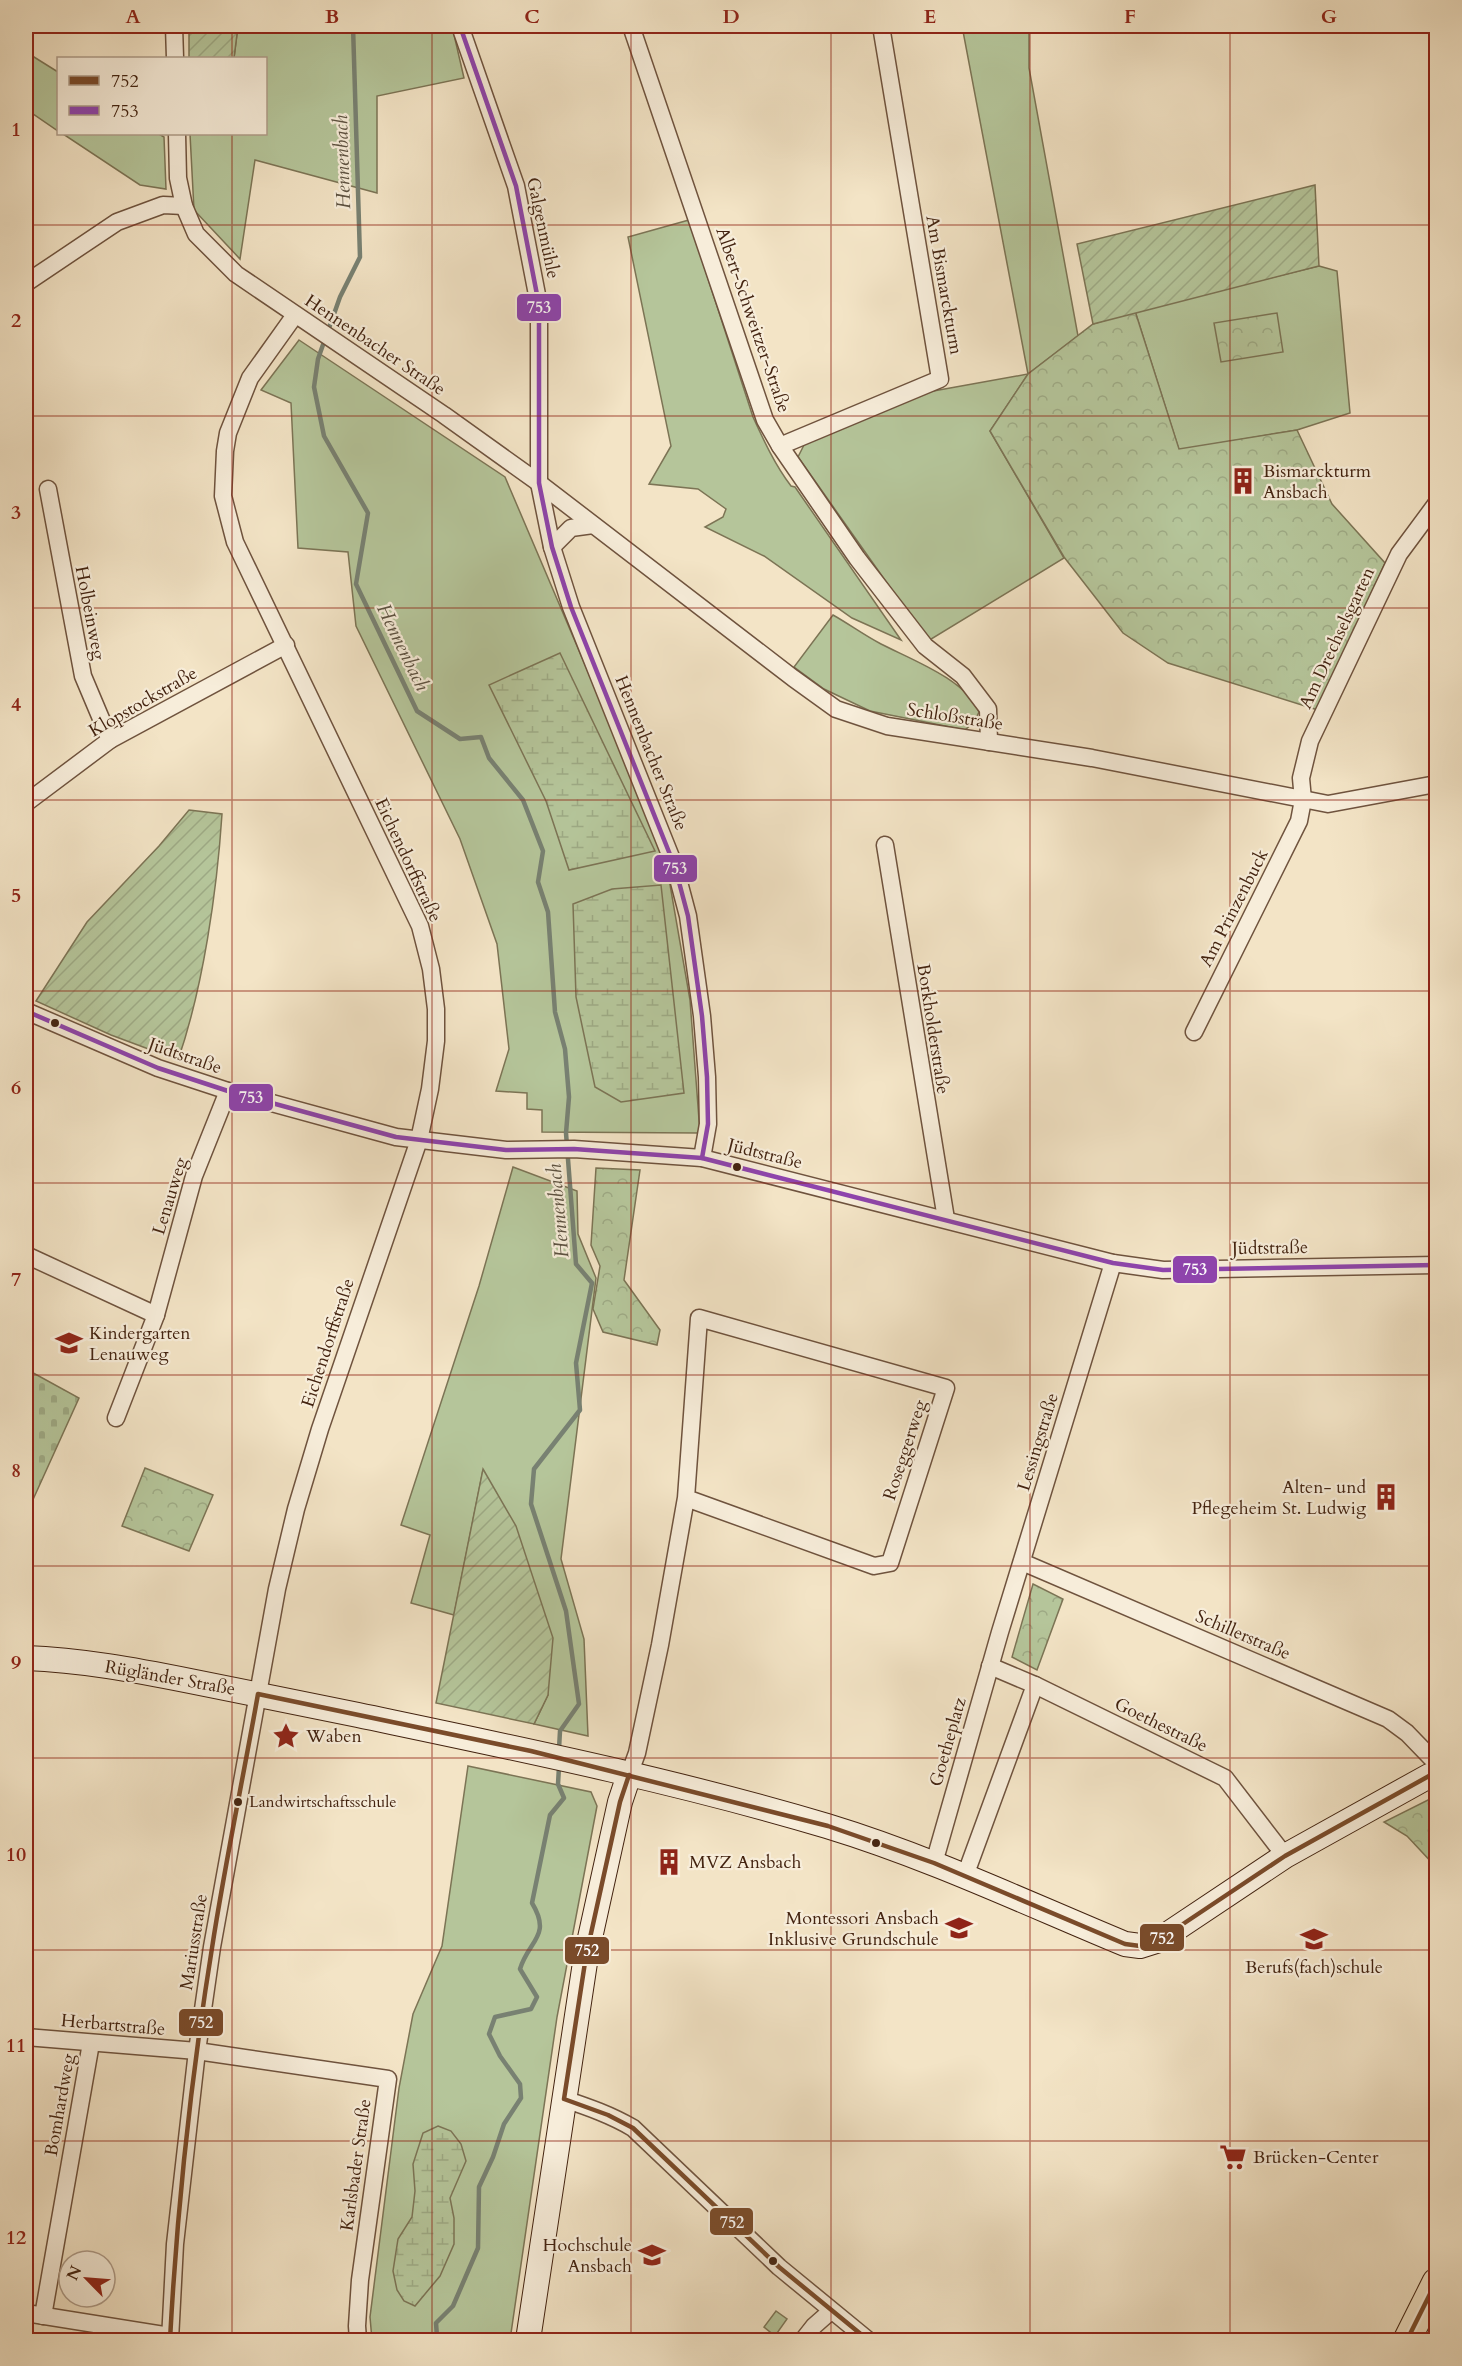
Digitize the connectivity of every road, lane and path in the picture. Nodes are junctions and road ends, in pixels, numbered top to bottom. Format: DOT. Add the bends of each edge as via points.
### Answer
graph roads {
  1 [pos="174,26"];
  2 [pos="460,26"];
  3 [pos="631,26"];
  4 [pos="881,26"];
  5 [pos="175,57"];
  6 [pos="177,135"];
  7 [pos="184,206"];
  8 [pos="26,283"];
  9 [pos="295,315"];
  10 [pos="780,446"];
  11 [pos="539,483"];
  12 [pos="48,489"];
  13 [pos="1437,504"];
  14 [pos="593,525"];
  15 [pos="552,547"];
  16 [pos="286,645"];
  17 [pos="110,740"];
  18 [pos="988,742"];
  19 [pos="1437,784"];
  20 [pos="1303,800"];
  21 [pos="26,802"];
  22 [pos="885,845"];
  23 [pos="26,1011"];
  24 [pos="1194,1032"];
  25 [pos="228,1091"];
  26 [pos="419,1140"];
  27 [pos="702,1158"];
  28 [pos="946,1219"];
  29 [pos="26,1255"];
  30 [pos="1113,1263"];
  31 [pos="1437,1264"];
  32 [pos="156,1315"];
  33 [pos="116,1418"];
  34 [pos="686,1498"];
  35 [pos="1022,1562"];
  36 [pos="1000,1632"];
  37 [pos="26,1658"];
  38 [pos="990,1666"];
  39 [pos="1035,1685"];
  40 [pos="258,1694"];
  41 [pos="1437,1763"];
  42 [pos="629,1775"];
  43 [pos="1437,1775"];
  44 [pos="1285,1856"];
  45 [pos="934,1863"];
  46 [pos="965,1876"];
  47 [pos="26,2037"];
  48 [pos="91,2043"];
  49 [pos="197,2051"];
  50 [pos="564,2099"];
  51 [pos="1437,2282"];
  52 [pos="831,2311"];
  53 [pos="26,2313"];
  54 [pos="43,2316"];
  55 [pos="170,2338"];
  56 [pos="358,2340"];
  57 [pos="528,2340"];
  58 [pos="803,2340"];
  59 [pos="868,2340"];
  60 [pos="1407,2340"];
  1 -- 5 [label="street"];
  2 -- 11 [label="street, Galgenmühle" via="516,186 538,305"];
  3 -- 10 [label="street, Albert-Schweitzer-Straße" via="765,420"];
  4 -- 10 [label="street, Am Bismarckturm" via="940,379"];
  6 -- 7 [label="street, Hennenbacher Straße" via="178,178"];
  7 -- 8 [label="street" via="163,205 117,222"];
  7 -- 9 [label="street, Hennenbacher Straße" via="196,234 236,274"];
  9 -- 11 [label="street, Hennenbacher Straße"];
  9 -- 16 [label="street, Eichendorffstraße" via="250,378 238,405 225,451 223,496 234,542"];
  10 -- 18 [label="street, Albert-Schweitzer-Straße" via="857,558 925,646 963,676 988,709"];
  11 -- 14 [label="street, Schloßstraße"];
  11 -- 15 [label="street, Hennenbacher Straße"];
  12 -- 17 [label="street, Holbeinweg" via="83,676"];
  13 -- 20 [label="street, Am Drechselsgarten" via="1399,554 1310,741 1301,777"];
  14 -- 15 [label="street" via="571,528"];
  14 -- 18 [label="street, Schloßstraße" via="836,709 887,726"];
  15 -- 27 [label="street, Hennenbacher Straße" via="571,607 675,867 688,916 707,1077 708,1124"];
  16 -- 17 [label="street, Klopstockstraße"];
  16 -- 26 [label="street, Eichendorffstraße" via="420,926 431,969 436,1041"];
  17 -- 21 [label="street, Klopstockstraße"];
  18 -- 20 [label="street, Schloßstraße" via="1092,758"];
  19 -- 20 [label="street, Schloßstraße" via="1328,804"];
  20 -- 24 [label="street, Am Prinzenbuck" via="1299,821"];
  22 -- 28 [label="street, Borkholderstraße"];
  23 -- 25 [label="street, Jüdtstraße" via="158,1068"];
  25 -- 26 [label="street, Jüdtstraße"];
  25 -- 32 [label="street, Lenauweg" via="194,1176"];
  26 -- 27 [label="street, Jüdtstraße" via="506,1150 566,1149"];
  26 -- 40 [label="street, Eichendorffstraße" via="371,1274 296,1509"];
  27 -- 28 [label="street, Jüdtstraße"];
  28 -- 30 [label="street, Jüdtstraße"];
  29 -- 32 [label="street"];
  30 -- 31 [label="street, Jüdtstraße" via="1163,1270"];
  30 -- 35 [label="street, Lessingstraße"];
  32 -- 33 [label="street, Lenauweg"];
  34 -- 34 [label="street, Roseggerweg" via="699,1318 946,1388 890,1563 874,1566"];
  34 -- 42 [label="street" via="660,1645"];
  35 -- 36 [label="street, Lessingstraße"];
  35 -- 41 [label="street, Schillerstraße" via="1388,1719 1407,1732"];
  36 -- 38 [label="street, Goetheplatz"];
  37 -- 40 [label="main road, Rügländer Straße" via="65,1659"];
  38 -- 39 [label="street, Goethestraße"];
  38 -- 45 [label="street, Goetheplatz"];
  39 -- 44 [label="street, Goethestraße" via="1225,1778"];
  39 -- 46 [label="street"];
  40 -- 42 [label="main road, Rügländer Straße"];
  40 -- 49 [label="street, Mariusstraße"];
  42 -- 45 [label="main road, Rügländer Straße" via="828,1826"];
  42 -- 50 [label="main road" via="589,1946"];
  43 -- 44 [label="main road, Rügländer Straße"];
  44 -- 46 [label="main road, Rügländer Straße" via="1159,1940 1140,1946 1125,1944"];
  45 -- 46 [label="main road, Rügländer Straße"];
  47 -- 48 [label="street, Herbartstraße"];
  48 -- 49 [label="street, Herbartstraße"];
  48 -- 54 [label="street, Bomhardweg"];
  49 -- 55 [label="street, Mariusstraße"];
  49 -- 56 [label="street, Karlsbader Straße" via="388,2079 360,2280"];
  50 -- 52 [label="street" via="633,2128"];
  50 -- 57 [label="main road"];
  51 -- 60 [label="main road"];
  52 -- 58 [label="street"];
  52 -- 59 [label="street"];
  53 -- 54 [label="street"];
  54 -- 55 [label="street"];
}
